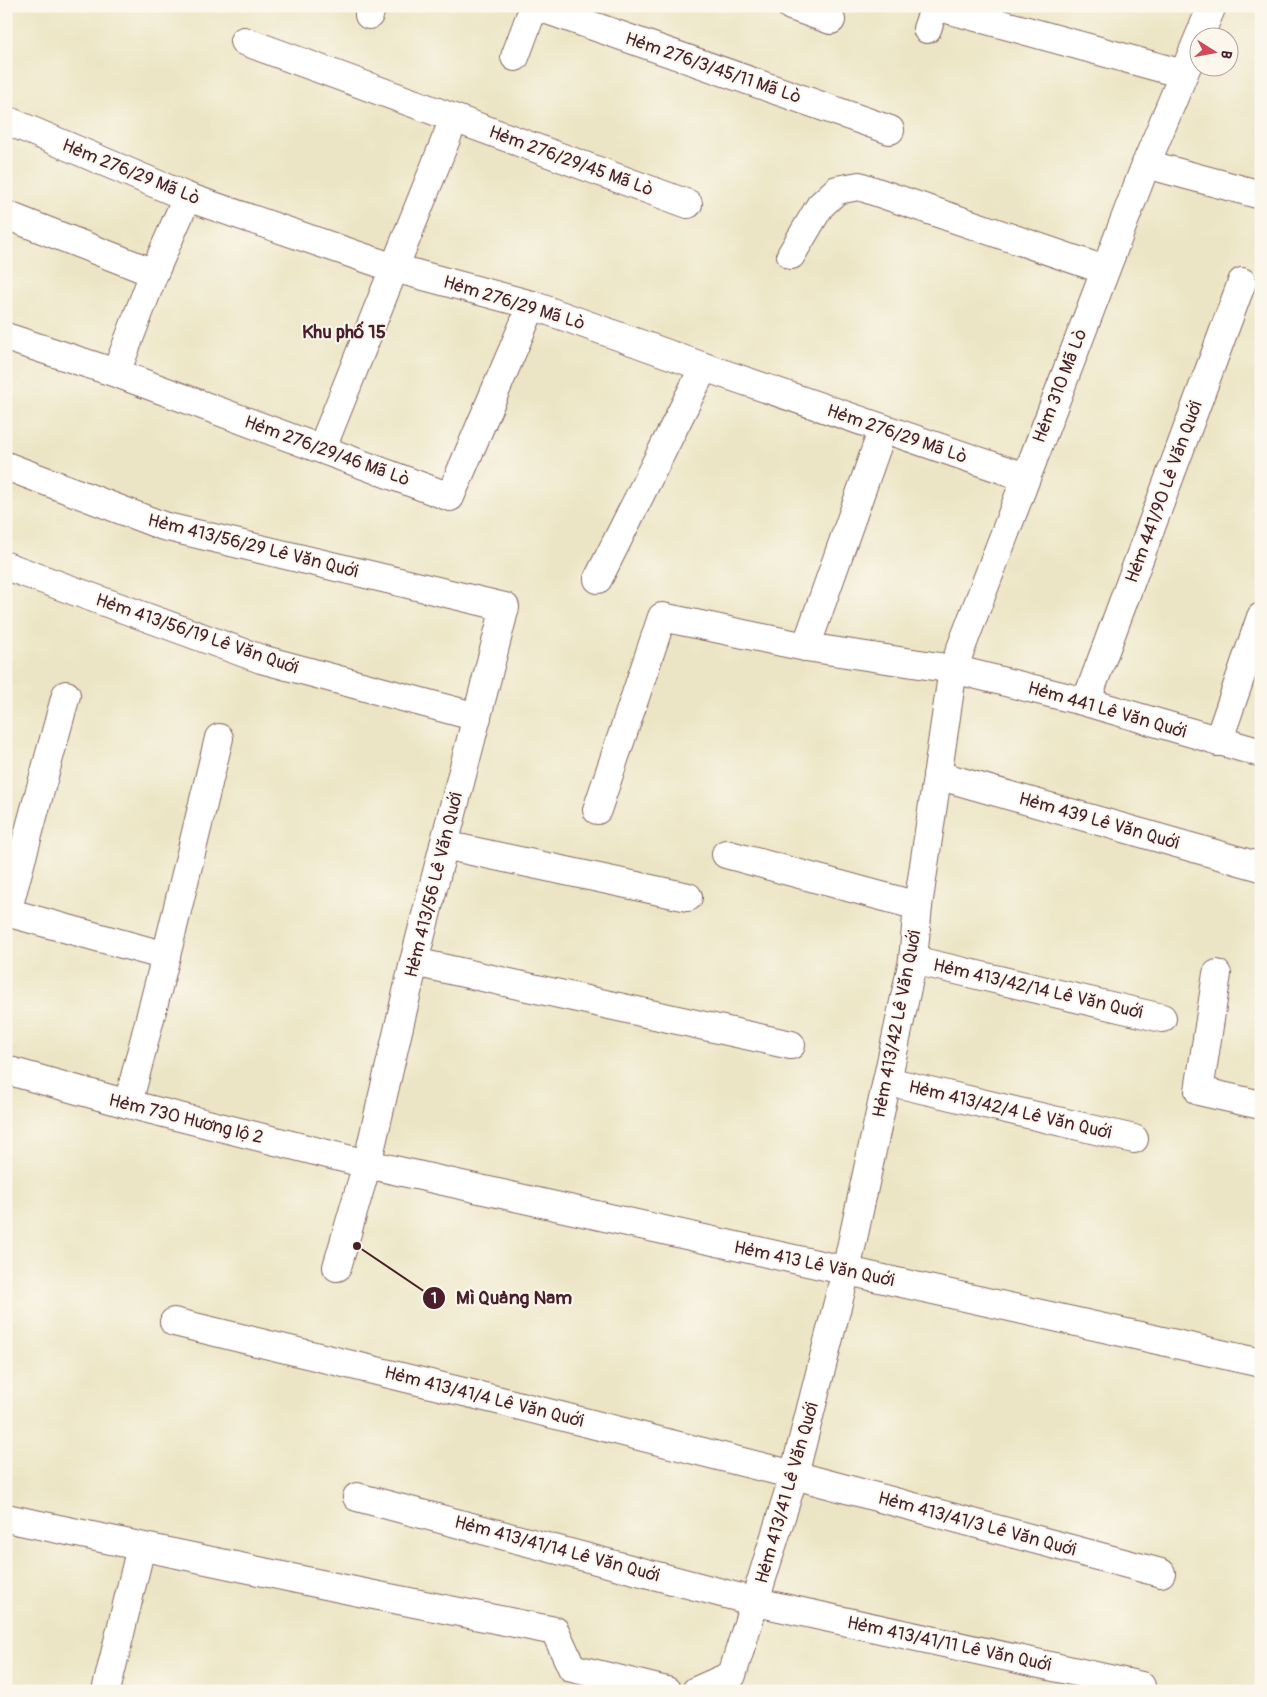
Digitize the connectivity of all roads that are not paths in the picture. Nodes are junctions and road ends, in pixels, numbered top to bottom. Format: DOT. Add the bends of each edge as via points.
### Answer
graph roads {
  1 [pos="535,6"];
  2 [pos="791,6"];
  3 [pos="1212,6"];
  4 [pos="933,14"];
  5 [pos="831,20"];
  6 [pos="244,41"];
  7 [pos="515,57"];
  8 [pos="1183,74"];
  9 [pos="454,119"];
  10 [pos="6,120"];
  11 [pos="890,130"];
  12 [pos="1146,164"];
  13 [pos="1261,195"];
  14 [pos="187,197"];
  15 [pos="688,204"];
  16 [pos="6,215"];
  17 [pos="791,255"];
  18 [pos="394,268"];
  19 [pos="1105,270"];
  20 [pos="154,273"];
  21 [pos="1242,282"];
  22 [pos="532,305"];
  23 [pos="6,337"];
  24 [pos="704,367"];
  25 [pos="116,374"];
  26 [pos="883,429"];
  27 [pos="322,448"];
  28 [pos="6,466"];
  29 [pos="1025,477"];
  30 [pos="6,566"];
  31 [pos="598,579"];
  32 [pos="505,607"];
  33 [pos="1261,617"];
  34 [pos="806,647"];
  35 [pos="953,669"];
  36 [pos="66,695"];
  37 [pos="1086,702"];
  38 [pos="477,717"];
  39 [pos="218,738"];
  40 [pos="1218,742"];
  41 [pos="1261,753"];
  42 [pos="937,775"];
  43 [pos="597,810"];
  44 [pos="444,845"];
  45 [pos="726,854"];
  46 [pos="1261,867"];
  47 [pos="688,897"];
  48 [pos="918,906"];
  49 [pos="7,912"];
  50 [pos="166,956"];
  51 [pos="913,960"];
  52 [pos="414,962"];
  53 [pos="1217,974"];
  54 [pos="1162,1018"];
  55 [pos="791,1045"];
  56 [pos="6,1070"];
  57 [pos="886,1081"];
  58 [pos="128,1104"];
  59 [pos="1261,1105"];
  60 [pos="1134,1139"];
  61 [pos="367,1164"];
  62 [pos="337,1267"];
  63 [pos="846,1271"];
  64 [pos="174,1322"];
  65 [pos="1261,1363"];
  66 [pos="794,1475"];
  67 [pos="357,1497"];
  68 [pos="6,1518"];
  69 [pos="141,1547"];
  70 [pos="1161,1574"];
  71 [pos="756,1602"];
  72 [pos="1142,1686"];
  73 [pos="106,1691"];
  74 [pos="667,1691"];
  75 [pos="696,1691"];
  1 -- 7 [label="street"];
  1 -- 11 [label="street, Hẻm 276/3/45/11 Mã Lò"];
  2 -- 5 [label="street"];
  3 -- 8 [label="street, Hẻm 310 Mã Lò"];
  4 -- 8 [label="street"];
  6 -- 9 [label="street, Hẻm 276/29/45 Mã Lò"];
  8 -- 12 [label="street, Hẻm 310 Mã Lò"];
  9 -- 15 [label="street, Hẻm 276/29/45 Mã Lò"];
  9 -- 18 [label="street"];
  10 -- 14 [label="street, Hẻm 276/29 Mã Lò"];
  12 -- 13 [label="street"];
  12 -- 19 [label="street, Hẻm 310 Mã Lò"];
  14 -- 18 [label="street, Hẻm 276/29 Mã Lò"];
  14 -- 20 [label="street"];
  16 -- 20 [label="street"];
  17 -- 19 [label="street" via="820,206 837,190 859,186"];
  18 -- 22 [label="street, Hẻm 276/29 Mã Lò"];
  18 -- 27 [label="street"];
  19 -- 29 [label="street, Hẻm 310 Mã Lò"];
  20 -- 25 [label="street"];
  21 -- 37 [label="street, Hẻm 441/90 Lê Văn Quới"];
  22 -- 24 [label="street, Hẻm 276/29 Mã Lò"];
  22 -- 27 [label="street, Hẻm 276/29/46 Mã Lò" via="450,497"];
  23 -- 25 [label="street, Hẻm 276/29/46 Mã Lò"];
  24 -- 26 [label="street, Hẻm 276/29 Mã Lò"];
  24 -- 31 [label="street"];
  25 -- 27 [label="street, Hẻm 276/29/46 Mã Lò"];
  26 -- 29 [label="street, Hẻm 276/29 Mã Lò"];
  26 -- 34 [label="street"];
  28 -- 32 [label="street, Hẻm 413/56/29 Lê Văn Quới" via="163,526"];
  29 -- 35 [label="street, Hẻm 310 Mã Lò"];
  30 -- 38 [label="street, Hẻm 413/56/19 Lê Văn Quới" via="260,659"];
  32 -- 38 [label="street, Hẻm 413/56 Lê Văn Quới"];
  33 -- 40 [label="street"];
  34 -- 35 [label="street, Hẻm 441 Lê Văn Quới"];
  34 -- 43 [label="street, Hẻm 441 Lê Văn Quới" via="662,617"];
  35 -- 37 [label="street, Hẻm 441 Lê Văn Quới"];
  35 -- 42 [label="street, Hẻm 310 Mã Lò"];
  36 -- 49 [label="street"];
  37 -- 40 [label="street, Hẻm 441 Lê Văn Quới"];
  38 -- 44 [label="street, Hẻm 413/56 Lê Văn Quới"];
  39 -- 50 [label="street"];
  40 -- 41 [label="street, Hẻm 441 Lê Văn Quới"];
  42 -- 46 [label="street, Hẻm 439 Lê Văn Quới"];
  42 -- 48 [label="street, Hẻm 413/42 Lê Văn Quới"];
  44 -- 47 [label="street"];
  44 -- 52 [label="street, Hẻm 413/56 Lê Văn Quới"];
  45 -- 48 [label="street"];
  48 -- 51 [label="street, Hẻm 413/42 Lê Văn Quới"];
  49 -- 50 [label="street"];
  50 -- 58 [label="street"];
  51 -- 54 [label="street, Hẻm 413/42/14 Lê Văn Quới"];
  51 -- 57 [label="street, Hẻm 413/42 Lê Văn Quới"];
  52 -- 55 [label="street"];
  52 -- 61 [label="street, Hẻm 413/56 Lê Văn Quới"];
  53 -- 59 [label="street" via="1199,1090"];
  56 -- 58 [label="street, Hẻm 730 Hương lộ 2"];
  57 -- 60 [label="street, Hẻm 413/42/4 Lê Văn Quới"];
  57 -- 63 [label="street, Hẻm 413/42 Lê Văn Quới"];
  58 -- 61 [label="street, Hẻm 730 Hương lộ 2"];
  61 -- 62 [label="street, Hẻm 413/56 Lê Văn Quới"];
  61 -- 63 [label="street, Hẻm 413 Lê Văn Quới"];
  63 -- 65 [label="street, Hẻm 413 Lê Văn Quới"];
  63 -- 66 [label="street, Hẻm 413/41 Lê Văn Quới"];
  64 -- 66 [label="street, Hẻm 413/41/4 Lê Văn Quới"];
  66 -- 70 [label="street, Hẻm 413/41/3 Lê Văn Quới"];
  66 -- 71 [label="street, Hẻm 413/41 Lê Văn Quới"];
  67 -- 71 [label="street, Hẻm 413/41/14 Lê Văn Quới"];
  68 -- 69 [label="street"];
  69 -- 73 [label="street"];
  69 -- 74 [label="street" via="555,1630 572,1668"];
  71 -- 72 [label="street, Hẻm 413/41/11 Lê Văn Quới"];
  71 -- 75 [label="street, Hẻm 413/41 Lê Văn Quới" via="732,1675"];
}
